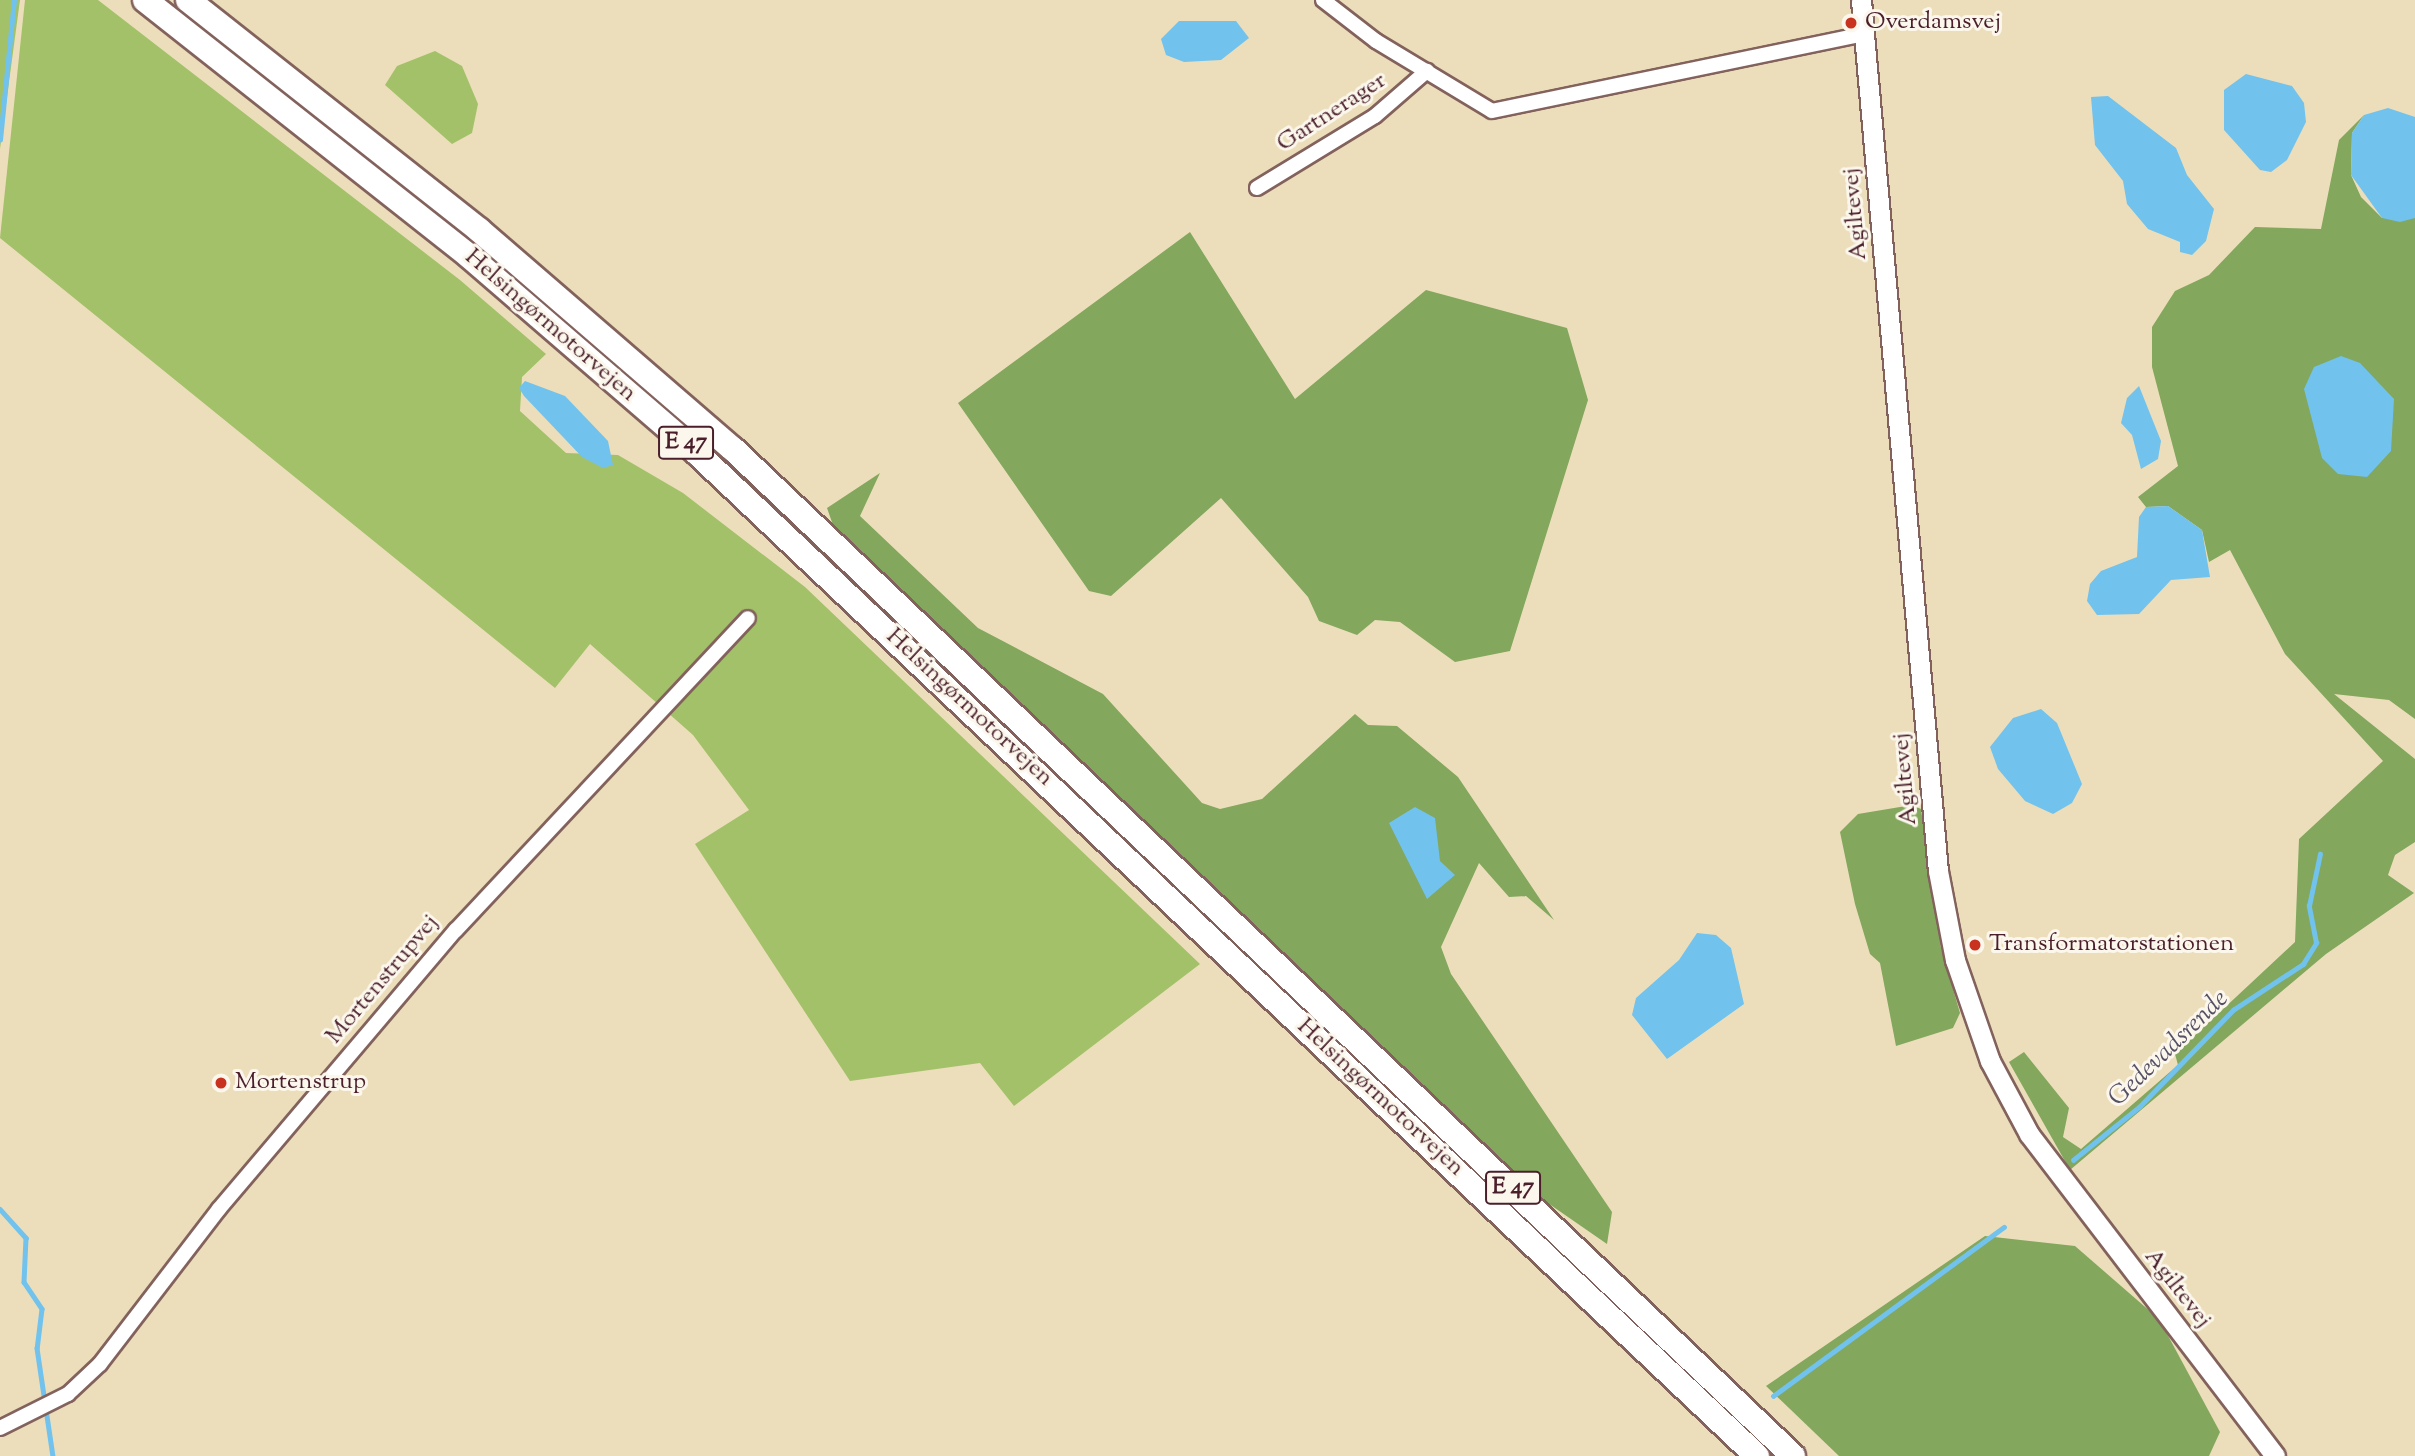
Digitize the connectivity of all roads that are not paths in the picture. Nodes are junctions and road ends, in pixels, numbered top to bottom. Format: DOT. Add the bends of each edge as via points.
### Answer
graph roads {
  1 [pos="145,0"];
  2 [pos="188,0"];
  3 [pos="1323,0"];
  4 [pos="1861,0"];
  5 [pos="1864,34"];
  6 [pos="1427,71"];
  7 [pos="1256,188"];
  8 [pos="748,618"];
  9 [pos="0,1428"];
  10 [pos="1757,1456"];
  11 [pos="1793,1456"];
  12 [pos="2275,1456"];
  1 -- 10 [label="highway, Helsingørmotorvejen / E 47" via="468,256 698,454"];
  2 -- 11 [label="highway, Helsingørmotorvejen / E 47" via="479,230 733,449"];
  3 -- 6 [label="street"];
  4 -- 5 [label="street, Agiltevej"];
  5 -- 6 [label="street" via="1505,110 1479,106"];
  5 -- 12 [label="street, Agiltevej" via="1938,871 1955,960 1990,1061 2029,1134"];
  6 -- 7 [label="street, Gartnerager" via="1375,116"];
  8 -- 9 [label="street, Mortenstrupvej" via="456,930 219,1209 100,1364 45,1407"];
}
